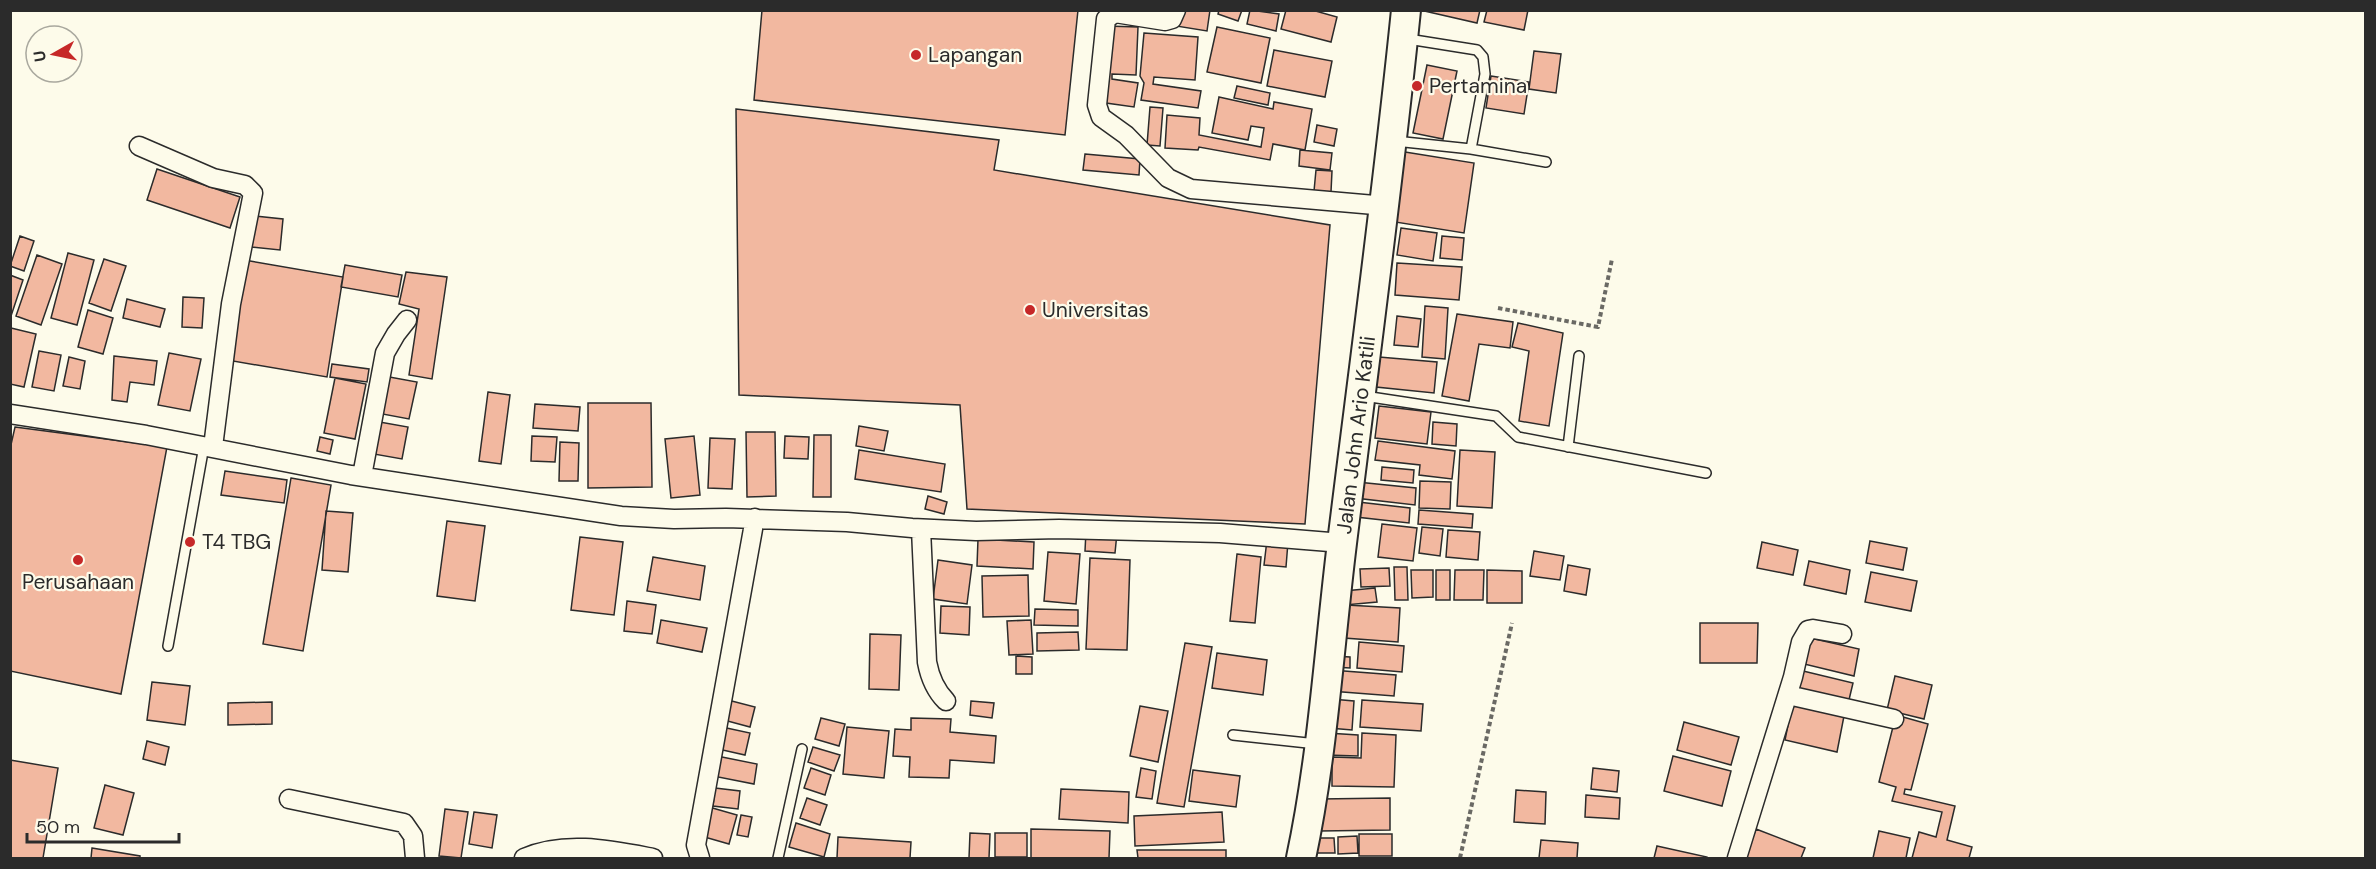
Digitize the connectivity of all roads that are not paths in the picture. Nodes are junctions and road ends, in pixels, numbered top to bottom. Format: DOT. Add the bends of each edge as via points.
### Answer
graph roads {
  1 [pos="1176,10"];
  2 [pos="1406,10"];
  3 [pos="1403,42"];
  4 [pos="1392,141"];
  5 [pos="138,146"];
  6 [pos="1471,149"];
  7 [pos="1546,162"];
  8 [pos="1386,206"];
  9 [pos="407,320"];
  10 [pos="1579,356"];
  11 [pos="1362,395"];
  12 [pos="10,414"];
  13 [pos="208,447"];
  14 [pos="1568,447"];
  15 [pos="1706,473"];
  16 [pos="362,476"];
  17 [pos="755,518"];
  18 [pos="921,529"];
  19 [pos="1342,543"];
  20 [pos="1842,634"];
  21 [pos="168,645"];
  22 [pos="1788,695"];
  23 [pos="946,701"];
  24 [pos="1894,719"];
  25 [pos="1233,735"];
  26 [pos="1320,744"];
  27 [pos="802,749"];
  28 [pos="289,800"];
  29 [pos="415,858"];
  30 [pos="524,858"];
  31 [pos="653,858"];
  32 [pos="699,858"];
  33 [pos="778,858"];
  34 [pos="1301,858"];
  35 [pos="1737,858"];
  1 -- 8 [label="street" via="1172,19 1165,21 1115,13 1106,18 1097,105 1108,124 1126,135 1168,178 1191,189"];
  2 -- 3 [label="main road, Jalan John Ario Katili"];
  3 -- 4 [label="main road, Jalan John Ario Katili"];
  3 -- 6 [label="lane" via="1408,39 1477,50 1483,57 1485,74"];
  4 -- 6 [label="lane"];
  4 -- 8 [label="main road, Jalan John Ario Katili"];
  5 -- 13 [label="street" via="213,177 245,185 253,193"];
  6 -- 7 [label="lane"];
  8 -- 11 [label="main road, Jalan John Ario Katili"];
  9 -- 16 [label="street" via="385,353"];
  10 -- 14 [label="lane"];
  11 -- 14 [label="lane" via="1496,416 1518,437"];
  11 -- 19 [label="main road, Jalan John Ario Katili"];
  12 -- 13 [label="street"];
  13 -- 16 [label="street"];
  13 -- 21 [label="lane"];
  14 -- 15 [label="lane"];
  16 -- 17 [label="street" via="621,516"];
  17 -- 18 [label="street"];
  17 -- 32 [label="street" via="696,845"];
  18 -- 19 [label="street" via="1220,533"];
  18 -- 23 [label="street" via="927,662 935,688"];
  19 -- 26 [label="main road, Jalan John Ario Katili"];
  20 -- 22 [label="street" via="1808,630 1801,642"];
  22 -- 24 [label="street"];
  22 -- 35 [label="street"];
  25 -- 26 [label="lane"];
  26 -- 34 [label="main road, Jalan John Ario Katili"];
  27 -- 33 [label="lane"];
  28 -- 29 [label="street" via="404,823 412,836"];
  30 -- 31 [label="street" via="540,851 584,848"];
}
